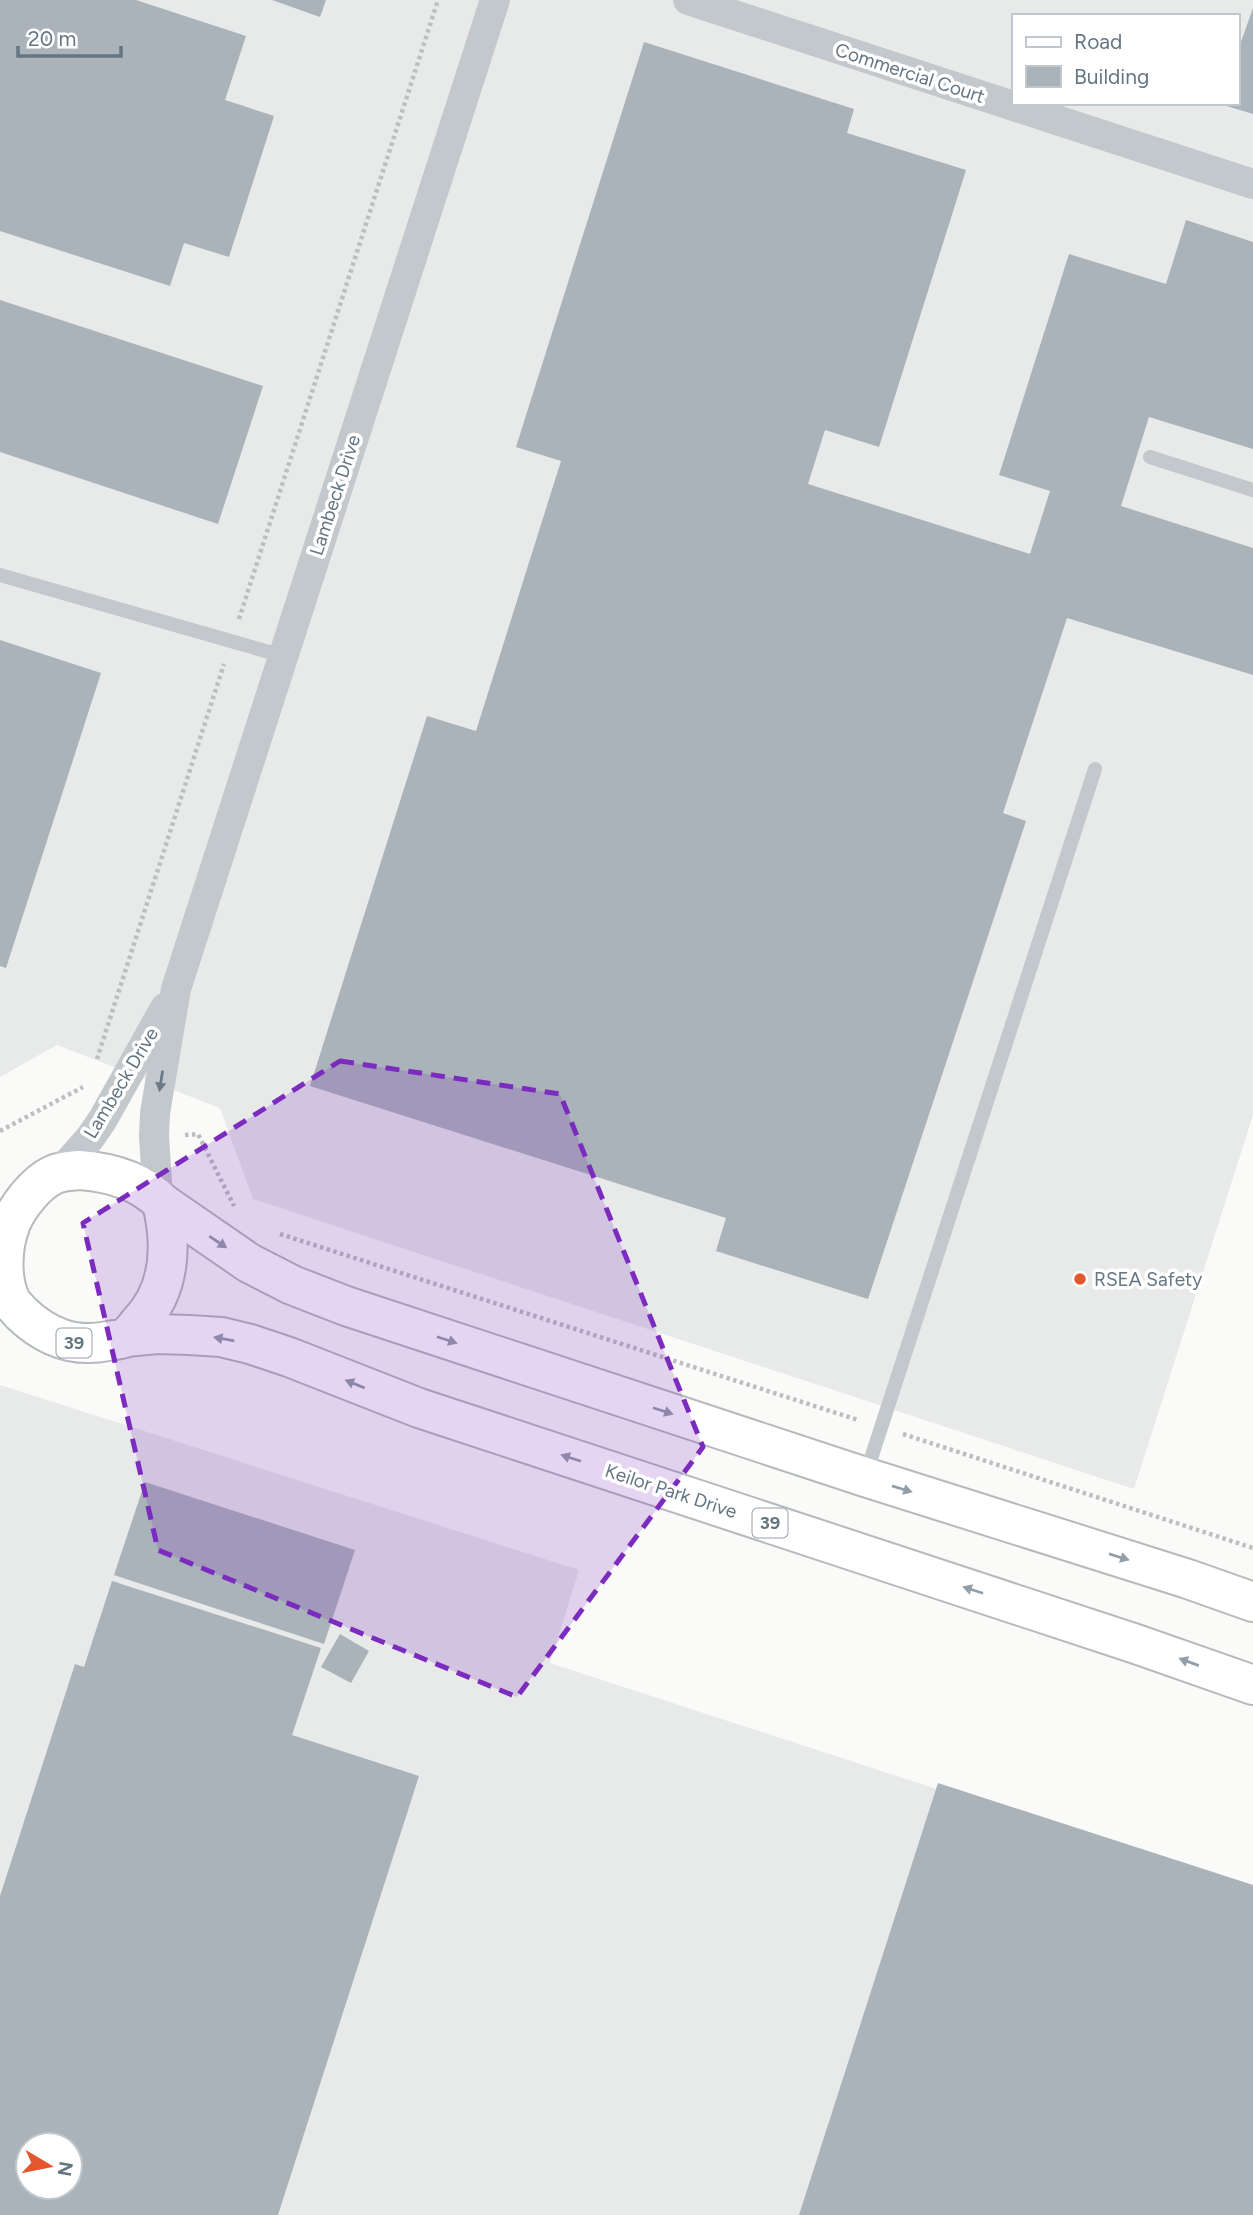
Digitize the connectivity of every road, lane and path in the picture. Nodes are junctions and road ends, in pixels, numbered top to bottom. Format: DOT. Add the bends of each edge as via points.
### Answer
graph roads {
  1 [pos="438,0"];
  2 [pos="495,0"];
  3 [pos="688,0"];
  4 [pos="1253,184"];
  5 [pos="1150,457"];
  6 [pos="1253,490"];
  7 [pos="0,575"];
  8 [pos="232,641"];
  9 [pos="283,656"];
  10 [pos="1095,769"];
  11 [pos="176,989"];
  12 [pos="96,1060"];
  13 [pos="88,1085"];
  14 [pos="69,1094"];
  15 [pos="103,1119"];
  16 [pos="0,1131"];
  17 [pos="154,1136"];
  18 [pos="54,1174"];
  19 [pos="0,1184"];
  20 [pos="160,1200"];
  21 [pos="235,1209"];
  22 [pos="268,1231"];
  23 [pos="6,1298"];
  24 [pos="125,1337"];
  25 [pos="881,1427"];
  26 [pos="865,1477"];
  27 [pos="1253,1548"];
  28 [pos="1253,1602"];
  29 [pos="1253,1685"];
  1 -- 8 [label="path"];
  2 -- 9 [label="street, Lambeck Drive"];
  3 -- 4 [label="street, Commercial Court"];
  5 -- 6 [label="lane"];
  7 -- 8 [label="lane"];
  8 -- 9 [label="lane"];
  8 -- 12 [label="path"];
  9 -- 11 [label="street, Lambeck Drive"];
  10 -- 25 [label="lane"];
  11 -- 15 [label="street, Lambeck Drive"];
  11 -- 17 [label="street, Lambeck Drive, one-way"];
  13 -- 14 [label="path"];
  14 -- 15 [label="path"];
  14 -- 16 [label="path"];
  15 -- 18 [label="street, Lambeck Drive"];
  17 -- 20 [label="street, Lambeck Drive"];
  17 -- 21 [label="path" via="198,1134"];
  18 -- 19 [label="main road"];
  18 -- 20 [label="main road" via="100,1171 122,1177"];
  18 -- 23 [label="main road, 39" via="15,1215 5,1238"];
  20 -- 24 [label="main road" via="168,1227 165,1275 145,1317"];
  20 -- 26 [label="main road, one-way" via="249,1263 335,1301"];
  22 -- 25 [label="path"];
  23 -- 24 [label="main road, 39" via="42,1331 58,1339 76,1344"];
  29 -- 24 [label="main road, Keilor Park Drive / 39, one-way" via="419,1408 250,1344 189,1335"];
  25 -- 26 [label="lane"];
  25 -- 27 [label="path"];
  26 -- 28 [label="main road, one-way"];
}
